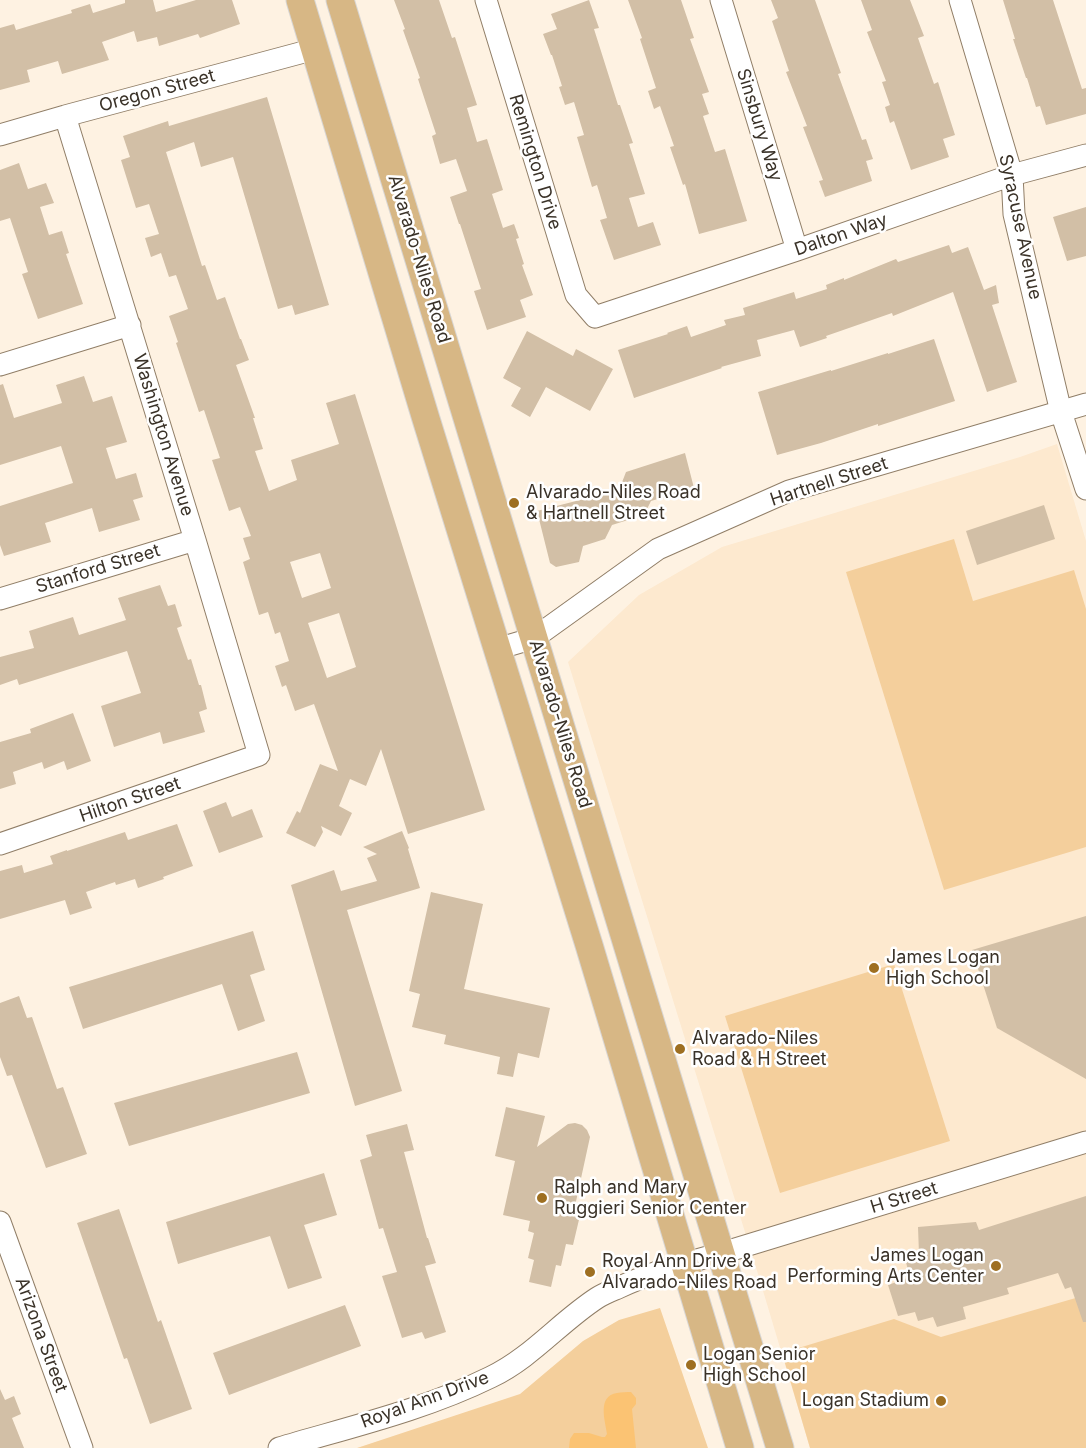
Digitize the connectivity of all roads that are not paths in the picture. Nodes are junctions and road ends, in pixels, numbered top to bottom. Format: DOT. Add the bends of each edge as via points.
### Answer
graph roads {
  1 [pos="300,0"];
  2 [pos="340,0"];
  3 [pos="486,0"];
  4 [pos="721,0"];
  5 [pos="960,0"];
  6 [pos="315,49"];
  7 [pos="65,116"];
  8 [pos="0,135"];
  9 [pos="1086,155"];
  10 [pos="1012,176"];
  11 [pos="797,250"];
  12 [pos="595,317"];
  13 [pos="130,325"];
  14 [pos="0,365"];
  15 [pos="1086,404"];
  16 [pos="1061,412"];
  17 [pos="1086,489"];
  18 [pos="195,540"];
  19 [pos="0,599"];
  20 [pos="534,638"];
  21 [pos="497,649"];
  22 [pos="259,755"];
  23 [pos="0,844"];
  24 [pos="1086,1142"];
  25 [pos="0,1222"];
  26 [pos="722,1253"];
  27 [pos="684,1263"];
  28 [pos="82,1448"];
  29 [pos="279,1448"];
  30 [pos="740,1448"];
  31 [pos="780,1448"];
  1 -- 6 [label="main road, Alvarado-Niles Road"];
  2 -- 20 [label="main road, Alvarado-Niles Road"];
  3 -- 12 [label="street, Remington Drive" via="576,295"];
  4 -- 11 [label="street, Sinsbury Way"];
  5 -- 10 [label="street, Syracuse Avenue"];
  6 -- 7 [label="street, Oregon Street"];
  6 -- 21 [label="main road, Alvarado-Niles Road"];
  7 -- 8 [label="street, Oregon Street"];
  7 -- 13 [label="street, Washington Avenue"];
  9 -- 10 [label="street, Dalton Way"];
  10 -- 11 [label="street, Dalton Way"];
  10 -- 16 [label="street, Syracuse Avenue" via="1014,214"];
  11 -- 12 [label="street, Dalton Way"];
  13 -- 14 [label="street"];
  13 -- 18 [label="street, Washington Avenue"];
  15 -- 16 [label="street, Hartnell Street"];
  16 -- 17 [label="street, Syracuse Avenue"];
  16 -- 20 [label="street, Hartnell Street" via="789,491 658,549"];
  18 -- 19 [label="street, Stanford Street"];
  18 -- 22 [label="street, Washington Avenue"];
  20 -- 21 [label="street, Hartnell Street"];
  20 -- 26 [label="main road, Alvarado-Niles Road"];
  21 -- 27 [label="main road, Alvarado-Niles Road"];
  22 -- 23 [label="street, Hilton Street"];
  24 -- 26 [label="street, H Street"];
  25 -- 28 [label="street, Arizona Street"];
  26 -- 27 [label="street, Royal Ann Drive"];
  26 -- 31 [label="main road, Alvarado-Niles Road"];
  27 -- 29 [label="street, Royal Ann Drive" via="599,1297 538,1346 492,1376 407,1410"];
  27 -- 30 [label="main road, Alvarado-Niles Road"];
}
